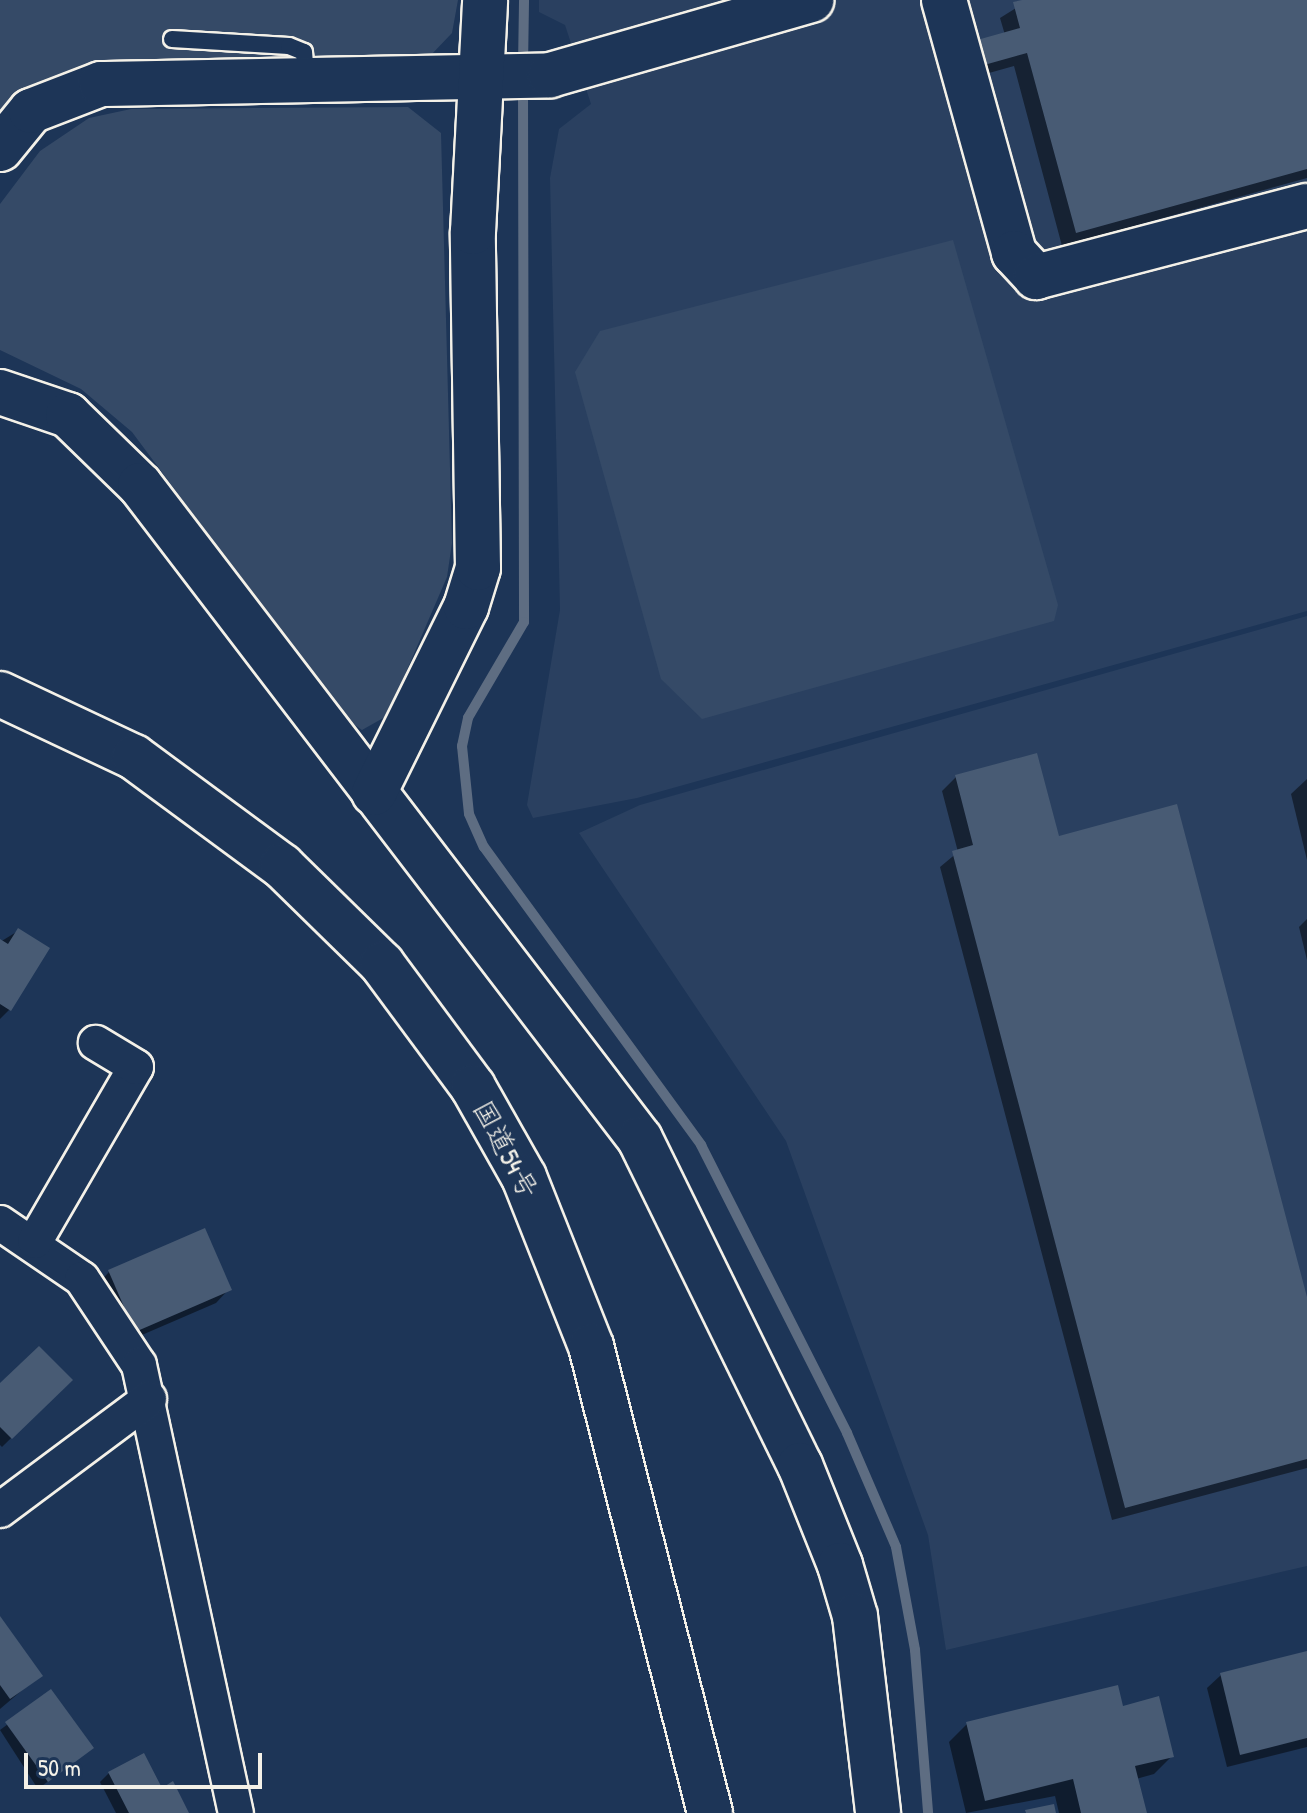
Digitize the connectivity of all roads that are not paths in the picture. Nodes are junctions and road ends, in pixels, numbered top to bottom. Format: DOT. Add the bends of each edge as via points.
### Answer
graph roads {
  1 [pos="485,0"];
  2 [pos="811,0"];
  3 [pos="944,0"];
  4 [pos="172,39"];
  5 [pos="307,81"];
  6 [pos="482,81"];
  7 [pos="0,149"];
  8 [pos="1307,206"];
  9 [pos="0,392"];
  10 [pos="0,694"];
  11 [pos="374,793"];
  12 [pos="96,1043"];
  13 [pos="0,1223"];
  14 [pos="35,1241"];
  15 [pos="149,1399"];
  16 [pos="0,1510"];
  17 [pos="236,1813"];
  18 [pos="710,1813"];
  19 [pos="878,1813"];
  1 -- 6 [label="main road"];
  2 -- 6 [label="main road" via="550,75"];
  3 -- 8 [label="main road" via="1014,253 1036,277"];
  4 -- 5 [label="lane" via="289,46 304,52"];
  5 -- 6 [label="main road"];
  5 -- 7 [label="main road" via="101,84 31,111"];
  6 -- 11 [label="main road" via="473,232 478,568 466,607"];
  9 -- 11 [label="main road" via="68,415 122,464"];
  10 -- 18 [label="main road, 国道54号" via="134,757 282,866 382,964 473,1087 530,1191 591,1346"];
  11 -- 19 [label="main road" via="640,1139 800,1465 840,1565 855,1616"];
  12 -- 14 [label="street" via="136,1067"];
  13 -- 14 [label="street"];
  14 -- 15 [label="street" via="102,1303 139,1365"];
  15 -- 16 [label="street"];
  15 -- 17 [label="street"];
}
